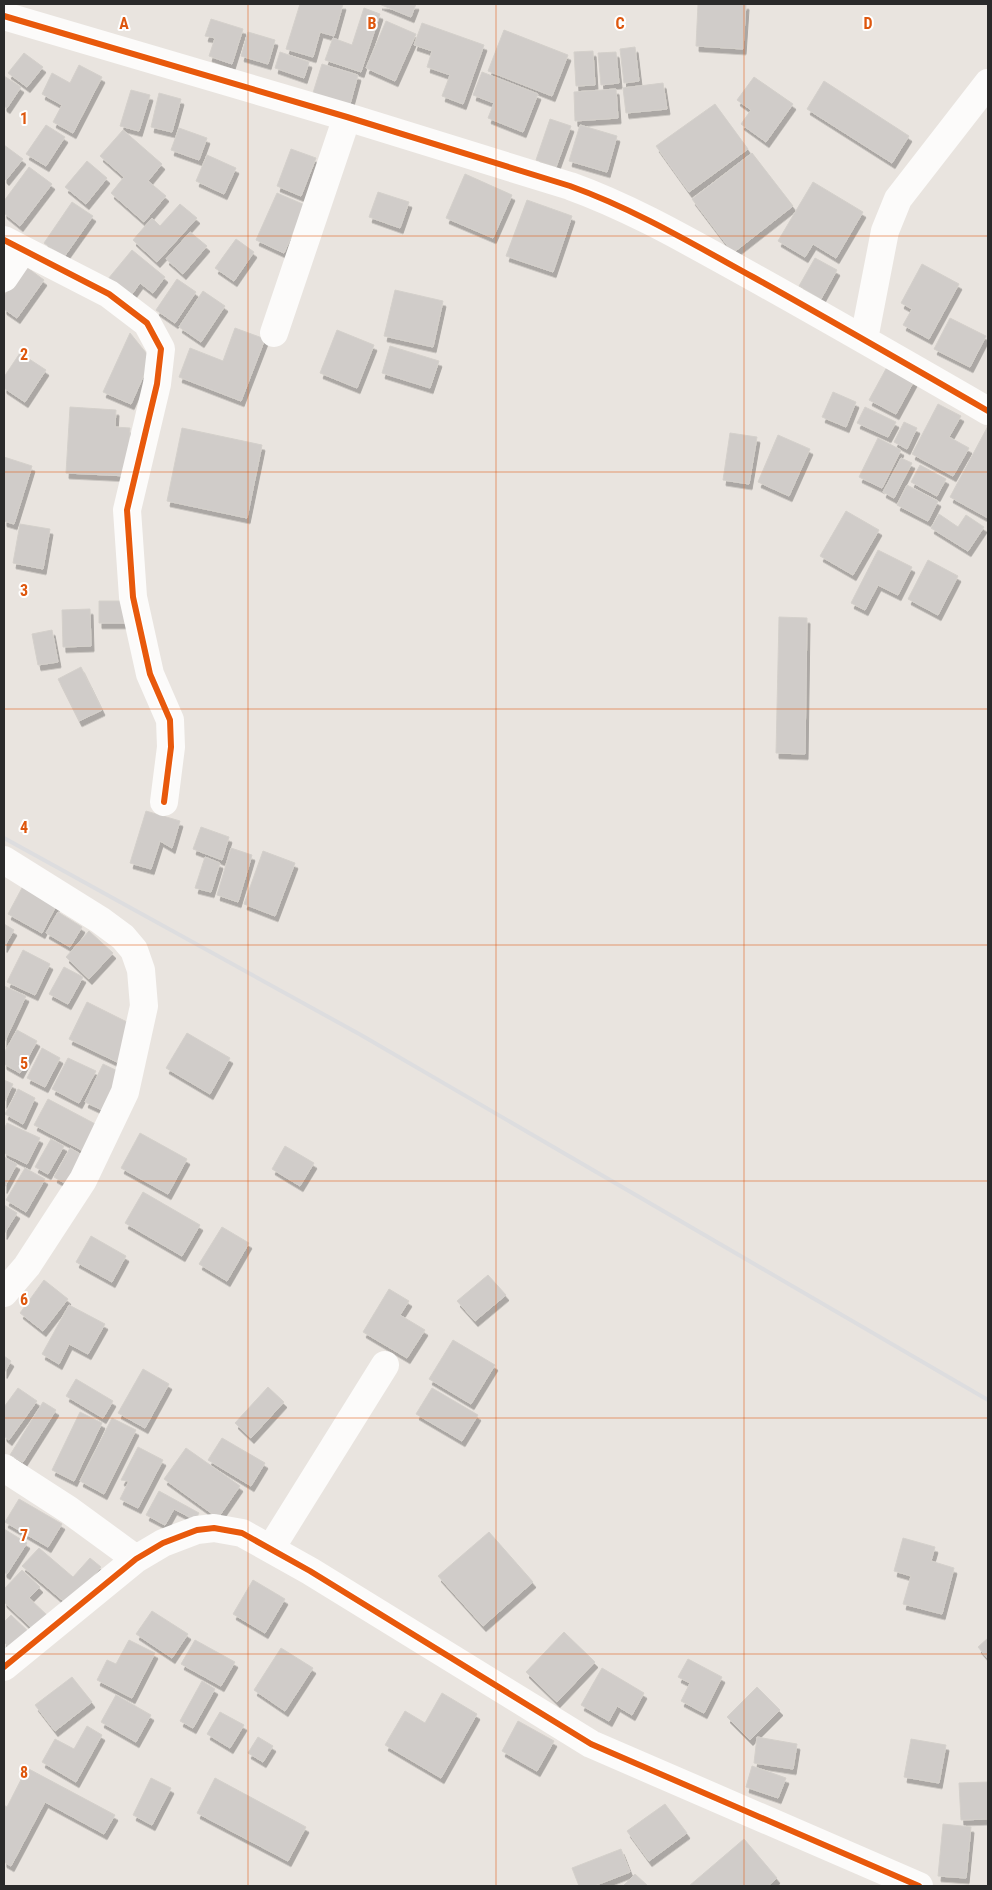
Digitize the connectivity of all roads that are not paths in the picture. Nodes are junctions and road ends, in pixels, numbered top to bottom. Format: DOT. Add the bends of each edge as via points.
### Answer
graph roads {
  1 [pos="4,16"];
  2 [pos="988,83"];
  3 [pos="346,117"];
  4 [pos="13,245"];
  5 [pos="4,278"];
  6 [pos="274,333"];
  7 [pos="864,339"];
  8 [pos="988,411"];
  9 [pos="164,802"];
  10 [pos="4,860"];
  11 [pos="4,1293"];
  12 [pos="385,1365"];
  13 [pos="4,1468"];
  14 [pos="271,1548"];
  15 [pos="136,1559"];
  16 [pos="4,1667"];
  17 [pos="882,1879"];
  18 [pos="920,1886"];
  1 -- 3 [label="street"];
  2 -- 7 [label="street" via="898,199 885,231"];
  3 -- 6 [label="street"];
  3 -- 7 [label="street" via="604,198 639,214"];
  4 -- 5 [label="street"];
  4 -- 9 [label="street" via="109,294 148,323 161,349 157,384 127,510 132,597 150,674 170,720"];
  7 -- 8 [label="street"];
  10 -- 11 [label="street" via="123,938 134,950 141,970 144,1006 125,1092 83,1180 27,1266"];
  12 -- 14 [label="street"];
  13 -- 15 [label="street"];
  14 -- 15 [label="street" via="242,1533 214,1528 197,1530 163,1543"];
  14 -- 17 [label="street" via="591,1744"];
  15 -- 16 [label="street"];
  17 -- 18 [label="street"];
}
